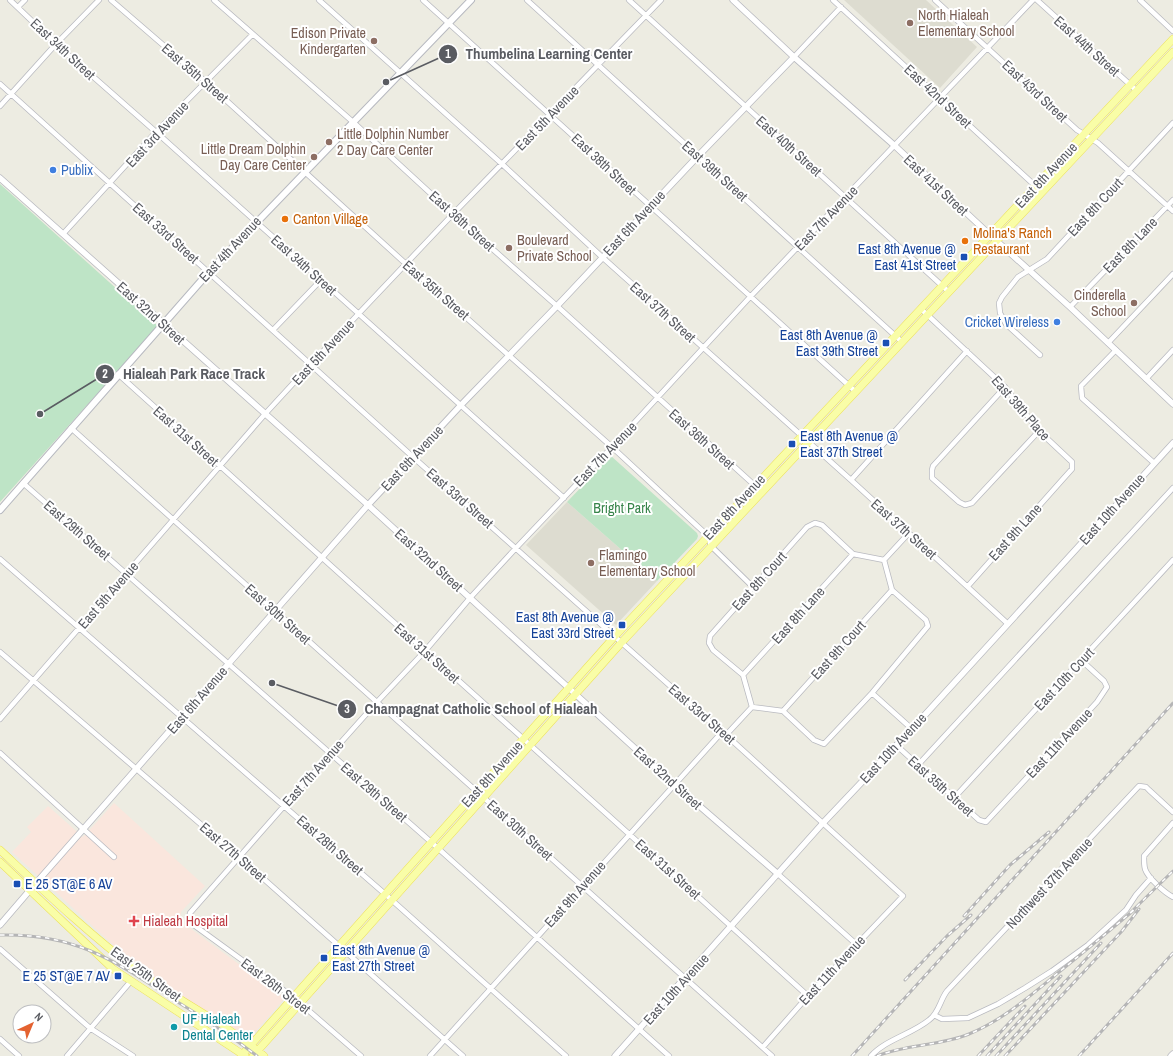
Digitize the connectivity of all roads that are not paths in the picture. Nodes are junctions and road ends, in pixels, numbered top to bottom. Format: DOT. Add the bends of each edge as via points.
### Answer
graph roads {
  1 [pos="10,0"];
  2 [pos="24,0"];
  3 [pos="99,0"];
  4 [pos="111,0"];
  5 [pos="214,0"];
  6 [pos="319,0"];
  7 [pos="423,0"];
  8 [pos="471,0"];
  9 [pos="527,0"];
  10 [pos="629,0"];
  11 [pos="660,0"];
  12 [pos="732,0"];
  13 [pos="833,0"];
  14 [pos="936,0"];
  15 [pos="1033,0"];
  16 [pos="1037,0"];
  17 [pos="1140,0"];
  18 [pos="18,7"];
  19 [pos="841,7"];
  20 [pos="645,15"];
  21 [pos="449,24"];
  22 [pos="1173,30"];
  23 [pos="252,35"];
  24 [pos="1173,39"];
  25 [pos="56,44"];
  26 [pos="987,47"];
  27 [pos="1173,52"];
  28 [pos="794,57"];
  29 [pos="598,65"];
  30 [pos="401,73"];
  31 [pos="206,82"];
  32 [pos="0,84"];
  33 [pos="1130,85"];
  34 [pos="1137,91"];
  35 [pos="11,94"];
  36 [pos="940,98"];
  37 [pos="0,106"];
  38 [pos="746,107"];
  39 [pos="550,115"];
  40 [pos="353,122"];
  41 [pos="1173,124"];
  42 [pos="156,132"];
  43 [pos="1084,135"];
  44 [pos="1092,140"];
  45 [pos="895,146"];
  46 [pos="698,156"];
  47 [pos="502,164"];
  48 [pos="1129,171"];
  49 [pos="304,172"];
  50 [pos="0,178"];
  51 [pos="110,184"];
  52 [pos="1036,186"];
  53 [pos="1042,192"];
  54 [pos="846,197"];
  55 [pos="1173,200"];
  56 [pos="650,206"];
  57 [pos="1168,206"];
  58 [pos="1173,211"];
  59 [pos="453,214"];
  60 [pos="255,222"];
  61 [pos="63,234"];
  62 [pos="990,236"];
  63 [pos="996,241"];
  64 [pos="798,247"];
  65 [pos="602,257"];
  66 [pos="406,264"];
  67 [pos="1030,271"];
  68 [pos="208,272"];
  69 [pos="1173,274"];
  70 [pos="321,280"];
  71 [pos="943,285"];
  72 [pos="949,292"];
  73 [pos="750,297"];
  74 [pos="557,306"];
  75 [pos="1070,307"];
  76 [pos="921,309"];
  77 [pos="359,314"];
  78 [pos="928,315"];
  79 [pos="162,323"];
  80 [pos="273,330"];
  81 [pos="896,336"];
  82 [pos="902,342"];
  83 [pos="1108,343"];
  84 [pos="704,348"];
  85 [pos="1116,350"];
  86 [pos="1173,350"];
  87 [pos="967,351"];
  88 [pos="509,355"];
  89 [pos="1040,355"];
  90 [pos="311,364"];
  91 [pos="118,374"];
  92 [pos="1146,379"];
  93 [pos="849,385"];
  94 [pos="1005,387"];
  95 [pos="856,392"];
  96 [pos="658,398"];
  97 [pos="461,404"];
  98 [pos="1173,404"];
  99 [pos="265,414"];
  100 [pos="71,428"];
  101 [pos="1038,431"];
  102 [pos="802,436"];
  103 [pos="809,442"];
  104 [pos="1173,443"];
  105 [pos="612,447"];
  106 [pos="413,457"];
  107 [pos="1154,463"];
  108 [pos="220,467"];
  109 [pos="1063,479"];
  110 [pos="851,480"];
  111 [pos="23,483"];
  112 [pos="754,486"];
  113 [pos="1173,488"];
  114 [pos="762,492"];
  115 [pos="564,498"];
  116 [pos="368,505"];
  117 [pos="0,510"];
  118 [pos="173,520"];
  119 [pos="909,533"];
  120 [pos="708,536"];
  121 [pos="711,546"];
  122 [pos="516,548"];
  123 [pos="853,554"];
  124 [pos="322,558"];
  125 [pos="0,559"];
  126 [pos="884,560"];
  127 [pos="1173,560"];
  128 [pos="126,574"];
  129 [pos="754,586"];
  130 [pos="968,586"];
  131 [pos="892,590"];
  132 [pos="470,598"];
  133 [pos="275,611"];
  134 [pos="1008,624"];
  135 [pos="79,627"];
  136 [pos="615,636"];
  137 [pos="622,642"];
  138 [pos="425,651"];
  139 [pos="0,652"];
  140 [pos="1081,660"];
  141 [pos="228,664"];
  142 [pos="743,675"];
  143 [pos="33,680"];
  144 [pos="569,688"];
  145 [pos="872,693"];
  146 [pos="576,694"];
  147 [pos="377,702"];
  148 [pos="752,707"];
  149 [pos="783,711"];
  150 [pos="182,717"];
  151 [pos="0,718"];
  152 [pos="912,729"];
  153 [pos="724,734"];
  154 [pos="523,739"];
  155 [pos="530,745"];
  156 [pos="896,745"];
  157 [pos="0,753"];
  158 [pos="331,754"];
  159 [pos="918,765"];
  160 [pos="136,770"];
  161 [pos="674,784"];
  162 [pos="477,790"];
  163 [pos="484,797"];
  164 [pos="954,798"];
  165 [pos="1005,802"];
  166 [pos="284,806"];
  167 [pos="1173,812"];
  168 [pos="823,823"];
  169 [pos="1173,823"];
  170 [pos="83,830"];
  171 [pos="629,834"];
  172 [pos="431,842"];
  173 [pos="438,848"];
  174 [pos="0,850"];
  175 [pos="114,857"];
  176 [pos="239,857"];
  177 [pos="0,862"];
  178 [pos="778,874"];
  179 [pos="1151,878"];
  180 [pos="36,883"];
  181 [pos="583,886"];
  182 [pos="30,890"];
  183 [pos="385,894"];
  184 [pos="903,896"];
  185 [pos="1173,897"];
  186 [pos="392,900"];
  187 [pos="189,919"];
  188 [pos="0,925"];
  189 [pos="731,926"];
  190 [pos="536,938"];
  191 [pos="856,944"];
  192 [pos="339,945"];
  193 [pos="0,949"];
  194 [pos="346,951"];
  195 [pos="685,978"];
  196 [pos="131,981"];
  197 [pos="491,990"];
  198 [pos="808,996"];
  199 [pos="293,997"];
  200 [pos="301,1003"];
  201 [pos="934,1015"];
  202 [pos="90,1028"];
  203 [pos="639,1030"];
  204 [pos="0,1039"];
  205 [pos="444,1039"];
  206 [pos="251,1045"];
  207 [pos="763,1047"];
  208 [pos="255,1053"];
  209 [pos="243,1055"];
  210 [pos="19,1056"];
  211 [pos="67,1056"];
  212 [pos="133,1056"];
  213 [pos="264,1056"];
  214 [pos="361,1056"];
  215 [pos="430,1056"];
  216 [pos="463,1056"];
  217 [pos="566,1056"];
  218 [pos="615,1056"];
  219 [pos="668,1056"];
  220 [pos="772,1056"];
  221 [pos="870,1056"];
  1 -- 18 [label="street, East 34th Street"];
  2 -- 18 [label="street"];
  3 -- 25 [label="street"];
  4 -- 31 [label="street, East 35th Street"];
  5 -- 23 [label="street, East 36th Street"];
  6 -- 30 [label="street, East 37th Street"];
  7 -- 21 [label="street, East 38th Street"];
  8 -- 21 [label="main road, East 4th Avenue"];
  9 -- 29 [label="street, East 39th Street"];
  10 -- 20 [label="street, East 40th Street"];
  11 -- 20 [label="street, East 5th Avenue"];
  12 -- 28 [label="street, East 41st Street"];
  13 -- 19 [label="street, East 42nd Street"];
  14 -- 26 [label="street, East 43rd Street"];
  15 -- 26 [label="street, East 7th Avenue"];
  16 -- 33 [label="street, East 44th Street"];
  17 -- 22 [label="street"];
  18 -- 25 [label="street, East 34th Street"];
  19 -- 28 [label="street, East 6th Avenue"];
  19 -- 36 [label="street, East 42nd Street"];
  20 -- 29 [label="street, East 5th Avenue"];
  20 -- 38 [label="street, East 40th Street"];
  21 -- 30 [label="main road, East 4th Avenue"];
  21 -- 39 [label="street, East 38th Street"];
  23 -- 31 [label="street, East 3rd Avenue"];
  23 -- 40 [label="street, East 36th Street"];
  24 -- 33 [label="main road, East 8th Avenue"];
  25 -- 35 [label="street"];
  25 -- 42 [label="street, East 34th Street"];
  26 -- 36 [label="street, East 7th Avenue"];
  26 -- 43 [label="street, East 43rd Street"];
  27 -- 34 [label="main road, East 8th Avenue"];
  28 -- 38 [label="street, East 6th Avenue"];
  28 -- 45 [label="street, East 41st Street"];
  29 -- 39 [label="street, East 5th Avenue"];
  29 -- 46 [label="street, East 39th Street"];
  30 -- 40 [label="main road, East 4th Avenue"];
  30 -- 47 [label="street, East 37th Street"];
  31 -- 42 [label="street, East 3rd Avenue"];
  31 -- 49 [label="street, East 35th Street"];
  32 -- 35 [label="street, East 33rd Street"];
  33 -- 34 [label="street, East 44th Street"];
  33 -- 43 [label="main road, East 8th Avenue"];
  34 -- 44 [label="main road, East 8th Avenue"];
  35 -- 37 [label="street"];
  35 -- 51 [label="street, East 33rd Street"];
  36 -- 45 [label="street, East 7th Avenue"];
  36 -- 52 [label="street, East 42nd Street"];
  38 -- 46 [label="street, East 6th Avenue"];
  38 -- 54 [label="street, East 40th Street"];
  39 -- 47 [label="street, East 5th Avenue"];
  39 -- 56 [label="street, East 38th Street"];
  40 -- 49 [label="main road, East 4th Avenue"];
  40 -- 59 [label="street, East 36th Street"];
  41 -- 48 [label="street, East 8th Court"];
  42 -- 51 [label="street, East 3rd Avenue"];
  42 -- 60 [label="street, East 34th Street"];
  43 -- 44 [label="street, East 43rd Street"];
  43 -- 52 [label="main road, East 8th Avenue"];
  44 -- 48 [label="street, East 43rd Street"];
  44 -- 53 [label="main road, East 8th Avenue"];
  45 -- 54 [label="street, East 7th Avenue"];
  45 -- 62 [label="street, East 41st Street"];
  46 -- 56 [label="street, East 6th Avenue"];
  46 -- 64 [label="street, East 39th Street"];
  47 -- 59 [label="street, East 5th Avenue"];
  47 -- 65 [label="street, East 37th Street"];
  48 -- 57 [label="street, East 43rd Street"];
  48 -- 67 [label="street, East 8th Court" via="1047,259"];
  49 -- 60 [label="main road, East 4th Avenue"];
  49 -- 66 [label="street, East 35th Street"];
  50 -- 61 [label="street, East 32nd Street"];
  51 -- 61 [label="street, East 3rd Avenue"];
  51 -- 68 [label="street, East 33rd Street"];
  52 -- 53 [label="street, East 42nd Street"];
  52 -- 62 [label="main road, East 8th Avenue"];
  53 -- 63 [label="main road, East 8th Avenue"];
  54 -- 64 [label="street, East 7th Avenue"];
  54 -- 71 [label="street, East 40th Street"];
  55 -- 57 [label="street, East 8th Lane"];
  56 -- 65 [label="street, East 6th Avenue"];
  56 -- 73 [label="street, East 38th Street"];
  57 -- 58 [label="street, East 43rd Street"];
  57 -- 75 [label="street, East 8th Lane"];
  59 -- 66 [label="street, East 5th Avenue"];
  59 -- 74 [label="street, East 36th Street"];
  60 -- 68 [label="main road, East 4th Avenue"];
  60 -- 70 [label="street, East 34th Street"];
  61 -- 79 [label="street, East 32nd Street"];
  62 -- 63 [label="street, East 41st Street"];
  62 -- 71 [label="main road, East 8th Avenue"];
  63 -- 67 [label="street, East 41st Street"];
  63 -- 72 [label="main road, East 8th Avenue"];
  64 -- 73 [label="street, East 7th Avenue"];
  64 -- 81 [label="street, East 39th Street"];
  65 -- 74 [label="street, East 6th Avenue"];
  65 -- 84 [label="street, East 37th Street"];
  66 -- 77 [label="street, East 5th Avenue"];
  66 -- 88 [label="street, East 35th Street"];
  67 -- 75 [label="street, East 41st Street"];
  67 -- 89 [label="street, East 8th Court" via="1018,277 1002,297 999,304 1000,313 1006,324"];
  68 -- 79 [label="main road, East 4th Avenue"];
  68 -- 80 [label="street, East 33rd Street"];
  69 -- 83 [label="street"];
  70 -- 77 [label="street, East 34th Street"];
  70 -- 80 [label="street"];
  71 -- 72 [label="street, East 40th Street"];
  71 -- 76 [label="main road, East 8th Avenue"];
  72 -- 78 [label="main road, East 8th Avenue"];
  73 -- 84 [label="street, East 7th Avenue"];
  73 -- 93 [label="street, East 38th Street"];
  74 -- 88 [label="street, East 6th Avenue"];
  74 -- 96 [label="street, East 36th Street"];
  75 -- 83 [label="street, East 41st Street"];
  76 -- 78 [label="street, East 39th Place"];
  76 -- 81 [label="main road, East 8th Avenue"];
  77 -- 90 [label="street, East 5th Avenue"];
  77 -- 97 [label="street, East 34th Street"];
  78 -- 82 [label="main road, East 8th Avenue"];
  78 -- 87 [label="street, East 39th Place"];
  79 -- 91 [label="main road, East 4th Avenue"];
  79 -- 99 [label="street, East 32nd Street"];
  80 -- 90 [label="street, East 33rd Street"];
  81 -- 82 [label="street, East 39th Street"];
  81 -- 93 [label="main road, East 8th Avenue"];
  82 -- 95 [label="main road, East 8th Avenue"];
  83 -- 85 [label="street, East 41st Street"];
  84 -- 96 [label="street, East 7th Avenue"];
  84 -- 102 [label="street, East 37th Street"];
  85 -- 92 [label="street, East 41st Street"];
  85 -- 107 [label="street" via="1081,386 1082,398"];
  86 -- 92 [label="street"];
  87 -- 94 [label="street, East 39th Place"];
  87 -- 110 [label="street"];
  88 -- 97 [label="street, East 6th Avenue"];
  88 -- 105 [label="street, East 35th Street"];
  90 -- 99 [label="street, East 5th Avenue"];
  90 -- 106 [label="street, East 33rd Street"];
  91 -- 100 [label="main road, East 4th Avenue"];
  91 -- 108 [label="street, East 31st Street"];
  92 -- 98 [label="street, East 41st Street"];
  93 -- 95 [label="street, East 38th Street"];
  93 -- 102 [label="main road, East 8th Avenue"];
  94 -- 101 [label="street, East 39th Place"];
  94 -- 101 [label="street" via="933,466 932,478 959,502 972,503"];
  95 -- 103 [label="main road, East 8th Avenue"];
  96 -- 105 [label="street, East 7th Avenue"];
  96 -- 112 [label="street, East 36th Street"];
  97 -- 106 [label="street, East 6th Avenue"];
  97 -- 115 [label="street, East 34th Street"];
  99 -- 108 [label="street, East 5th Avenue"];
  99 -- 116 [label="street, East 32nd Street"];
  100 -- 111 [label="main road, East 4th Avenue"];
  100 -- 118 [label="street, East 30th Street"];
  101 -- 109 [label="street, East 39th Place" via="1072,462 1072,469"];
  102 -- 103 [label="street, East 37th Street"];
  102 -- 112 [label="main road, East 8th Avenue"];
  103 -- 110 [label="street, East 37th Street"];
  103 -- 114 [label="main road, East 8th Avenue"];
  104 -- 107 [label="street, East 10th Avenue"];
  105 -- 115 [label="street, East 7th Avenue"];
  105 -- 120 [label="street, East 35th Street"];
  106 -- 116 [label="street, East 6th Avenue"];
  106 -- 122 [label="street, East 33rd Street"];
  107 -- 134 [label="street, East 10th Avenue"];
  108 -- 118 [label="street, East 5th Avenue"];
  108 -- 124 [label="street, East 31st Street"];
  109 -- 130 [label="street, East 9th Lane"];
  110 -- 119 [label="street, East 37th Street"];
  111 -- 117 [label="main road, East 4th Avenue"];
  111 -- 128 [label="street, East 29th Street"];
  112 -- 114 [label="street, East 36th Street"];
  112 -- 120 [label="main road, East 8th Avenue"];
  113 -- 159 [label="street"];
  114 -- 121 [label="main road, East 8th Avenue"];
  115 -- 122 [label="street, East 7th Avenue"];
  116 -- 124 [label="street, East 6th Avenue"];
  116 -- 132 [label="street, East 32nd Street"];
  118 -- 128 [label="street, East 5th Avenue"];
  118 -- 133 [label="street, East 30th Street"];
  119 -- 126 [label="street"];
  119 -- 130 [label="street, East 37th Street"];
  120 -- 121 [label="street"];
  120 -- 136 [label="main road, East 8th Avenue"];
  121 -- 129 [label="street"];
  121 -- 137 [label="main road, East 8th Avenue"];
  122 -- 132 [label="street, East 7th Avenue"];
  122 -- 136 [label="street, East 33rd Street"];
  123 -- 126 [label="street"];
  123 -- 129 [label="street, East 8th Court" via="822,525 815,523 807,527"];
  123 -- 142 [label="street, East 8th Lane"];
  124 -- 133 [label="street, East 6th Avenue"];
  124 -- 138 [label="street, East 31st Street"];
  125 -- 135 [label="street, East 28th Street"];
  126 -- 131 [label="street"];
  127 -- 140 [label="street, East 10th Court"];
  128 -- 135 [label="street, East 5th Avenue"];
  128 -- 141 [label="street, East 29th Street"];
  129 -- 142 [label="street, East 8th Court" via="710,636 709,643 713,650"];
  130 -- 134 [label="street, East 37th Street"];
  131 -- 145 [label="street" via="926,620 928,626"];
  131 -- 149 [label="street, East 9th Court"];
  132 -- 138 [label="street, East 7th Avenue"];
  132 -- 144 [label="street, East 32nd Street"];
  133 -- 141 [label="street, East 6th Avenue"];
  133 -- 147 [label="street, East 30th Street"];
  134 -- 152 [label="street, East 10th Avenue"];
  135 -- 143 [label="street, East 5th Avenue"];
  135 -- 150 [label="street, East 28th Street"];
  136 -- 137 [label="street, East 33rd Street"];
  136 -- 144 [label="main road, East 8th Avenue"];
  137 -- 146 [label="main road, East 8th Avenue"];
  137 -- 153 [label="street, East 33rd Street"];
  138 -- 147 [label="street, East 7th Avenue"];
  138 -- 154 [label="street, East 31st Street"];
  139 -- 143 [label="street, East 27th Street"];
  140 -- 164 [label="street, East 10th Court"];
  140 -- 165 [label="street, East 11th Avenue" via="1104,681 1107,687 1097,702"];
  141 -- 150 [label="street, East 6th Avenue"];
  141 -- 158 [label="street, East 29th Street"];
  142 -- 148 [label="street"];
  143 -- 151 [label="street, East 5th Avenue"];
  143 -- 160 [label="street, East 27th Street"];
  144 -- 146 [label="street, East 32nd Street"];
  144 -- 154 [label="main road, East 8th Avenue"];
  145 -- 149 [label="street" via="824,744 814,740"];
  145 -- 152 [label="street"];
  146 -- 155 [label="main road, East 8th Avenue"];
  146 -- 161 [label="street, East 32nd Street"];
  147 -- 158 [label="street, East 7th Avenue"];
  147 -- 162 [label="street, East 30th Street"];
  148 -- 149 [label="street"];
  148 -- 153 [label="street, East 9th Avenue"];
  150 -- 160 [label="street, East 6th Avenue"];
  150 -- 166 [label="street, East 28th Street"];
  152 -- 156 [label="street, East 10th Avenue"];
  153 -- 161 [label="street, East 9th Avenue"];
  153 -- 168 [label="street, East 33rd Street"];
  154 -- 155 [label="street, East 31st Street"];
  154 -- 162 [label="main road, East 8th Avenue"];
  155 -- 163 [label="main road, East 8th Avenue"];
  155 -- 171 [label="street, East 31st Street"];
  156 -- 159 [label="street, East 35th Street"];
  156 -- 168 [label="street, East 10th Avenue"];
  157 -- 170 [label="street"];
  158 -- 166 [label="street, East 7th Avenue"];
  158 -- 172 [label="street, East 29th Street"];
  159 -- 164 [label="street, East 35th Street"];
  160 -- 170 [label="street, East 6th Avenue"];
  160 -- 176 [label="street, East 27th Street"];
  161 -- 171 [label="street, East 9th Avenue"];
  161 -- 178 [label="street, East 32nd Street"];
  162 -- 163 [label="street, East 30th Street"];
  162 -- 172 [label="main road, East 8th Avenue"];
  163 -- 173 [label="main road, East 8th Avenue"];
  163 -- 181 [label="street, East 30th Street"];
  164 -- 165 [label="street, East 35th Street" via="979,820 986,822"];
  166 -- 176 [label="street, East 7th Avenue"];
  166 -- 183 [label="street, East 28th Street"];
  167 -- 201 [label="street, Northwest 37th Avenue" via="1146,787 1139,786 947,991"];
  168 -- 178 [label="street, East 10th Avenue"];
  168 -- 184 [label="street, East 33rd Street"];
  169 -- 179 [label="street" via="1144,856 1145,869"];
  170 -- 175 [label="street"];
  170 -- 180 [label="street, East 6th Avenue"];
  171 -- 181 [label="street, East 9th Avenue"];
  171 -- 189 [label="street, East 31st Street"];
  172 -- 173 [label="street, East 29th Street"];
  172 -- 183 [label="main road, East 8th Avenue"];
  173 -- 186 [label="main road, East 8th Avenue"];
  173 -- 190 [label="street, East 29th Street"];
  174 -- 180 [label="main road, East 25th Street"];
  176 -- 187 [label="street, East 7th Avenue" via="190,914"];
  176 -- 192 [label="street, East 27th Street"];
  177 -- 182 [label="main road"];
  178 -- 189 [label="street, East 10th Avenue"];
  178 -- 191 [label="street, East 32nd Street"];
  179 -- 185 [label="street"];
  179 -- 201 [label="street" via="1121,915 1088,944 1026,988 968,1018 940,1019"];
  180 -- 182 [label="street, East 6th Avenue"];
  180 -- 206 [label="main road, East 25th Street" via="64,910 138,971"];
  181 -- 190 [label="street, East 9th Avenue"];
  181 -- 195 [label="street, East 30th Street"];
  182 -- 188 [label="street, East 6th Avenue"];
  182 -- 196 [label="main road" via="100,958"];
  183 -- 186 [label="street, East 28th Street"];
  183 -- 192 [label="main road, East 8th Avenue"];
  184 -- 191 [label="street, East 11th Avenue"];
  186 -- 194 [label="main road, East 8th Avenue"];
  186 -- 197 [label="street, East 28th Street"];
  187 -- 199 [label="street, East 26th Street"];
  189 -- 195 [label="street, East 10th Avenue"];
  189 -- 198 [label="street, East 31st Street"];
  190 -- 197 [label="street, East 9th Avenue"];
  190 -- 203 [label="street, East 29th Street"];
  191 -- 198 [label="street, East 11th Avenue"];
  192 -- 194 [label="street, East 27th Street"];
  192 -- 199 [label="main road, East 8th Avenue"];
  193 -- 202 [label="street"];
  194 -- 200 [label="main road, East 8th Avenue"];
  194 -- 205 [label="street, East 27th Street"];
  195 -- 203 [label="street, East 10th Avenue"];
  195 -- 207 [label="street, East 30th Street"];
  196 -- 202 [label="street"];
  196 -- 209 [label="main road"];
  197 -- 205 [label="street, East 9th Avenue"];
  197 -- 217 [label="street, East 28th Street"];
  198 -- 207 [label="street, East 11th Avenue"];
  199 -- 200 [label="street, East 26th Street"];
  199 -- 206 [label="main road, East 8th Avenue"];
  200 -- 208 [label="main road, East 8th Avenue"];
  200 -- 214 [label="street, East 26th Street"];
  201 -- 221 [label="street, Northwest 37th Avenue" via="927,1022"];
  202 -- 211 [label="street"];
  202 -- 212 [label="street"];
  203 -- 218 [label="street, East 10th Avenue"];
  203 -- 219 [label="street, East 29th Street"];
  204 -- 210 [label="street"];
  205 -- 215 [label="street, East 9th Avenue"];
  205 -- 216 [label="street, East 27th Street"];
  206 -- 208 [label="main road, East 25th Street"];
  206 -- 209 [label="main road, East 8th Avenue"];
  207 -- 220 [label="street, East 30th Street"];
  208 -- 213 [label="main road, East 25th Street"];
}
